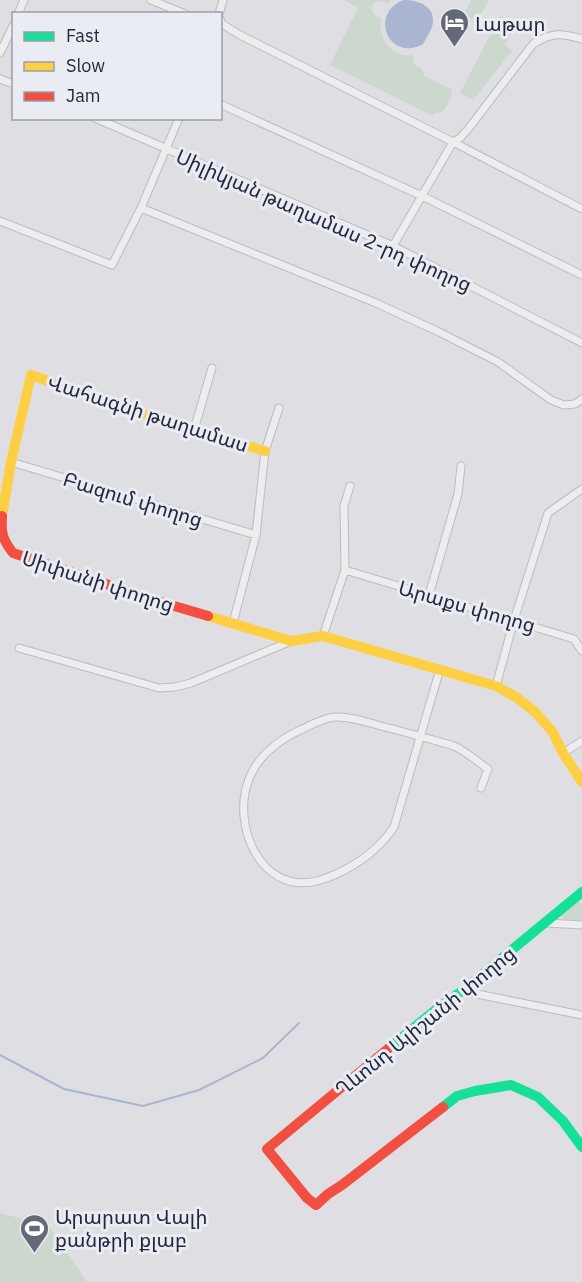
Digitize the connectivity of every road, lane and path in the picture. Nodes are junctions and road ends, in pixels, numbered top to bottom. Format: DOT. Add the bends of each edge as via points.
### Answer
graph roads {
  1 [pos="152,0"];
  2 [pos="180,12"];
  3 [pos="222,24"];
  4 [pos="12,28"];
  5 [pos="582,39"];
  6 [pos="0,53"];
  7 [pos="222,105"];
  8 [pos="100,120"];
  9 [pos="178,120"];
  10 [pos="453,142"];
  11 [pos="167,148"];
  12 [pos="422,196"];
  13 [pos="141,208"];
  14 [pos="582,209"];
  15 [pos="0,221"];
  16 [pos="393,246"];
  17 [pos="582,274"];
  18 [pos="582,343"];
  19 [pos="212,368"];
  20 [pos="31,375"];
  21 [pos="582,399"];
  22 [pos="279,408"];
  23 [pos="194,430"];
  24 [pos="266,450"];
  25 [pos="11,462"];
  26 [pos="460,466"];
  27 [pos="350,486"];
  28 [pos="582,489"];
  29 [pos="256,536"];
  30 [pos="345,570"];
  31 [pos="429,596"];
  32 [pos="514,620"];
  33 [pos="233,623"];
  34 [pos="323,636"];
  35 [pos="291,641"];
  36 [pos="19,648"];
  37 [pos="582,651"];
  38 [pos="440,669"];
  39 [pos="496,686"];
  40 [pos="420,737"];
  41 [pos="582,741"];
  42 [pos="563,753"];
  43 [pos="582,782"];
  44 [pos="481,788"];
  45 [pos="582,892"];
  46 [pos="546,923"];
  47 [pos="582,925"];
  48 [pos="462,992"];
  49 [pos="582,1016"];
  50 [pos="582,1148"];
  1 -- 2 [label="street"];
  3 -- 10 [label="street"];
  4 -- 6 [label="street"];
  5 -- 10 [label="street" via="563,34 544,37 533,44 469,128"];
  7 -- 12 [label="street"];
  8 -- 11 [label="street, Սիլիկյան թաղամաս 2-րդ փողոց"];
  9 -- 11 [label="street"];
  10 -- 12 [label="street"];
  10 -- 14 [label="street"];
  11 -- 13 [label="street"];
  11 -- 16 [label="street, Սիլիկյան թաղամաս 2-րդ փողոց"];
  12 -- 16 [label="street"];
  12 -- 17 [label="street"];
  13 -- 15 [label="street" via="112,265"];
  13 -- 21 [label="street" via="439,332 498,362 551,400 564,405"];
  16 -- 18 [label="street, Սիլիկյան թաղամաս 2-րդ փողոց"];
  19 -- 23 [label="street"];
  20 -- 23 [label="street, Վահագնի թաղամաս"];
  20 -- 25 [label="street, Սիփանի փողոց"];
  22 -- 24 [label="street"];
  23 -- 24 [label="street, Վահագնի թաղամաս"];
  24 -- 29 [label="street"];
  25 -- 29 [label="street, Բազում փողոց"];
  25 -- 33 [label="street, Սիփանի փողոց" via="1,531 12,553"];
  26 -- 31 [label="street" via="458,494"];
  27 -- 30 [label="street" via="344,506"];
  28 -- 32 [label="street" via="548,513"];
  29 -- 33 [label="street"];
  30 -- 31 [label="street, Արաքս փողոց"];
  30 -- 34 [label="street"];
  31 -- 32 [label="street, Արաքս փողոց"];
  32 -- 37 [label="street, Արաքս փողոց" via="574,639"];
  32 -- 39 [label="street"];
  33 -- 35 [label="street, Սիփանի փողոց"];
  34 -- 35 [label="street"];
  34 -- 38 [label="street"];
  35 -- 36 [label="street" via="191,683 159,688"];
  38 -- 39 [label="street"];
  38 -- 40 [label="street"];
  39 -- 42 [label="street" via="535,712 552,731"];
  40 -- 40 [label="street" via="394,828 365,857 323,879 300,883 280,879 254,852 245,826 245,788 252,771 273,746 334,717"];
  40 -- 44 [label="street" via="455,746 488,769"];
  41 -- 42 [label="street"];
  42 -- 43 [label="street"];
  45 -- 46 [label="street, Ղևոնդ Ալիշանի փողոց"];
  46 -- 47 [label="street"];
  46 -- 48 [label="street, Ղևոնդ Ալիշանի փողոց"];
  48 -- 49 [label="street"];
  48 -- 50 [label="street, Ղևոնդ Ալիշանի փողոց" via="267,1149 316,1205 457,1096 511,1085 538,1097"];
}
